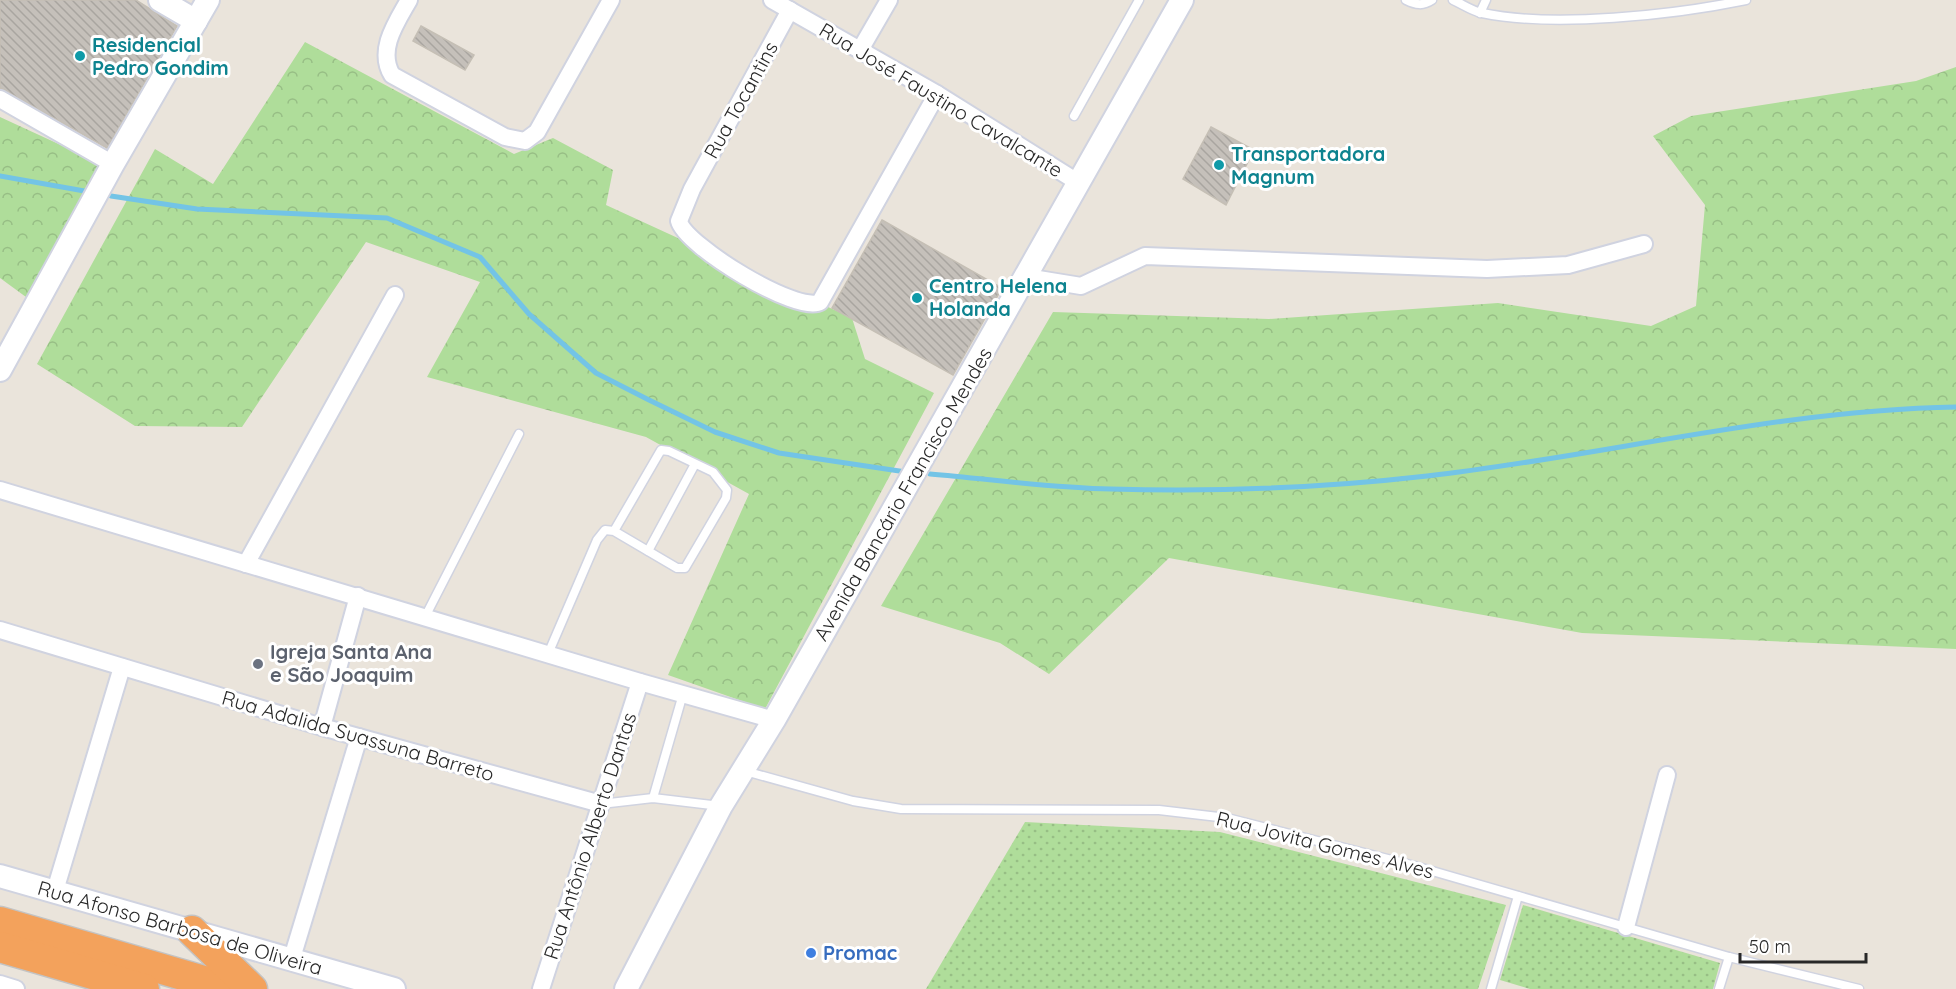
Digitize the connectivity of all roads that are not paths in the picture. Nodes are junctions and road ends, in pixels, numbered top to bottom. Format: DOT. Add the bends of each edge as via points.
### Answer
graph roads {
  1 [pos="160,0"];
  2 [pos="208,0"];
  3 [pos="410,0"];
  4 [pos="610,0"];
  5 [pos="772,0"];
  6 [pos="889,0"];
  7 [pos="1139,0"];
  8 [pos="1182,0"];
  9 [pos="1406,0"];
  10 [pos="1432,0"];
  11 [pos="1453,0"];
  12 [pos="1486,0"];
  13 [pos="1746,0"];
  14 [pos="790,10"];
  15 [pos="1480,13"];
  16 [pos="196,21"];
  17 [pos="860,50"];
  18 [pos="937,94"];
  19 [pos="0,99"];
  20 [pos="1074,116"];
  21 [pos="113,164"];
  22 [pos="1078,183"];
  23 [pos="1644,244"];
  24 [pos="1026,277"];
  25 [pos="395,295"];
  26 [pos="0,370"];
  27 [pos="519,434"];
  28 [pos="695,464"];
  29 [pos="0,490"];
  30 [pos="614,531"];
  31 [pos="648,551"];
  32 [pos="246,564"];
  33 [pos="357,596"];
  34 [pos="425,617"];
  35 [pos="0,630"];
  36 [pos="548,654"];
  37 [pos="122,667"];
  38 [pos="640,682"];
  39 [pos="682,694"];
  40 [pos="774,720"];
  41 [pos="322,727"];
  42 [pos="359,737"];
  43 [pos="745,771"];
  44 [pos="1667,775"];
  45 [pos="653,798"];
  46 [pos="601,804"];
  47 [pos="722,806"];
  48 [pos="0,876"];
  49 [pos="54,894"];
  50 [pos="1518,896"];
  51 [pos="0,922"];
  52 [pos="1626,927"];
  53 [pos="192,931"];
  54 [pos="0,947"];
  55 [pos="1729,957"];
  56 [pos="292,958"];
  57 [pos="0,984"];
  58 [pos="1494,988"];
  59 [pos="16,989"];
  60 [pos="144,989"];
  61 [pos="231,989"];
  62 [pos="252,989"];
  63 [pos="394,989"];
  64 [pos="541,989"];
  65 [pos="626,989"];
  66 [pos="1719,989"];
  67 [pos="1859,989"];
  1 -- 16 [label="street"];
  2 -- 16 [label="street"];
  3 -- 4 [label="street" via="386,48 386,62 392,75 518,141 530,140"];
  5 -- 14 [label="street, Rua José Faustino Cavalcante"];
  6 -- 17 [label="street"];
  7 -- 20 [label="lane"];
  8 -- 22 [label="street, Avenida Bancário Francisco Mendes"];
  9 -- 10 [label="lane" via="1424,5"];
  11 -- 15 [label="lane"];
  12 -- 15 [label="lane"];
  13 -- 15 [label="lane" via="1630,16 1541,19"];
  14 -- 17 [label="street, Rua José Faustino Cavalcante"];
  14 -- 18 [label="street, Rua Tocantins" via="692,189 679,221 681,228 710,256 759,284 816,305 845,263"];
  16 -- 21 [label="street"];
  17 -- 18 [label="street, Rua José Faustino Cavalcante"];
  18 -- 22 [label="street, Rua José Faustino Cavalcante"];
  19 -- 21 [label="street"];
  21 -- 26 [label="street"];
  22 -- 24 [label="street, Avenida Bancário Francisco Mendes"];
  23 -- 24 [label="street" via="1568,265 1487,269 1145,256 1081,286"];
  24 -- 40 [label="street, Avenida Bancário Francisco Mendes"];
  25 -- 32 [label="street"];
  27 -- 34 [label="lane"];
  28 -- 30 [label="lane" via="661,450"];
  28 -- 31 [label="lane"];
  28 -- 31 [label="lane" via="713,472 727,490 726,498 685,568 677,568"];
  29 -- 32 [label="street"];
  30 -- 31 [label="lane"];
  30 -- 36 [label="lane" via="605,530 597,540"];
  32 -- 33 [label="street"];
  33 -- 34 [label="street"];
  33 -- 41 [label="street"];
  34 -- 36 [label="street"];
  35 -- 37 [label="street, Rua Adalida Suassuna Barreto"];
  36 -- 38 [label="street"];
  37 -- 41 [label="street, Rua Adalida Suassuna Barreto"];
  37 -- 49 [label="street"];
  38 -- 39 [label="street"];
  38 -- 46 [label="street, Rua Antônio Alberto Dantas"];
  39 -- 40 [label="street"];
  39 -- 45 [label="lane"];
  40 -- 43 [label="street, Avenida Bancário Francisco Mendes"];
  41 -- 42 [label="street, Rua Adalida Suassuna Barreto"];
  42 -- 46 [label="street, Rua Adalida Suassuna Barreto"];
  42 -- 56 [label="street"];
  43 -- 47 [label="street, Avenida Bancário Francisco Mendes"];
  43 -- 50 [label="lane, Rua Jovita Gomes Alves" via="853,801 902,809 1159,810 1227,818"];
  44 -- 52 [label="street"];
  45 -- 46 [label="lane, Rua Adalida Suassuna Barreto"];
  45 -- 47 [label="lane, Rua Adalida Suassuna Barreto"];
  46 -- 64 [label="street, Rua Antônio Alberto Dantas"];
  47 -- 65 [label="street, Avenida Bancário Francisco Mendes"];
  48 -- 49 [label="street, Rua Afonso Barbosa de Oliveira"];
  49 -- 53 [label="street, Rua Afonso Barbosa de Oliveira"];
  50 -- 52 [label="lane, Rua Jovita Gomes Alves"];
  50 -- 58 [label="lane"];
  51 -- 61 [label="highway"];
  52 -- 55 [label="lane, Rua Jovita Gomes Alves"];
  53 -- 56 [label="street, Rua Afonso Barbosa de Oliveira"];
  53 -- 62 [label="highway"];
  54 -- 60 [label="highway"];
  55 -- 66 [label="lane"];
  55 -- 67 [label="lane, Rua Jovita Gomes Alves"];
  56 -- 63 [label="street, Rua Afonso Barbosa de Oliveira"];
  57 -- 59 [label="street"];
}
